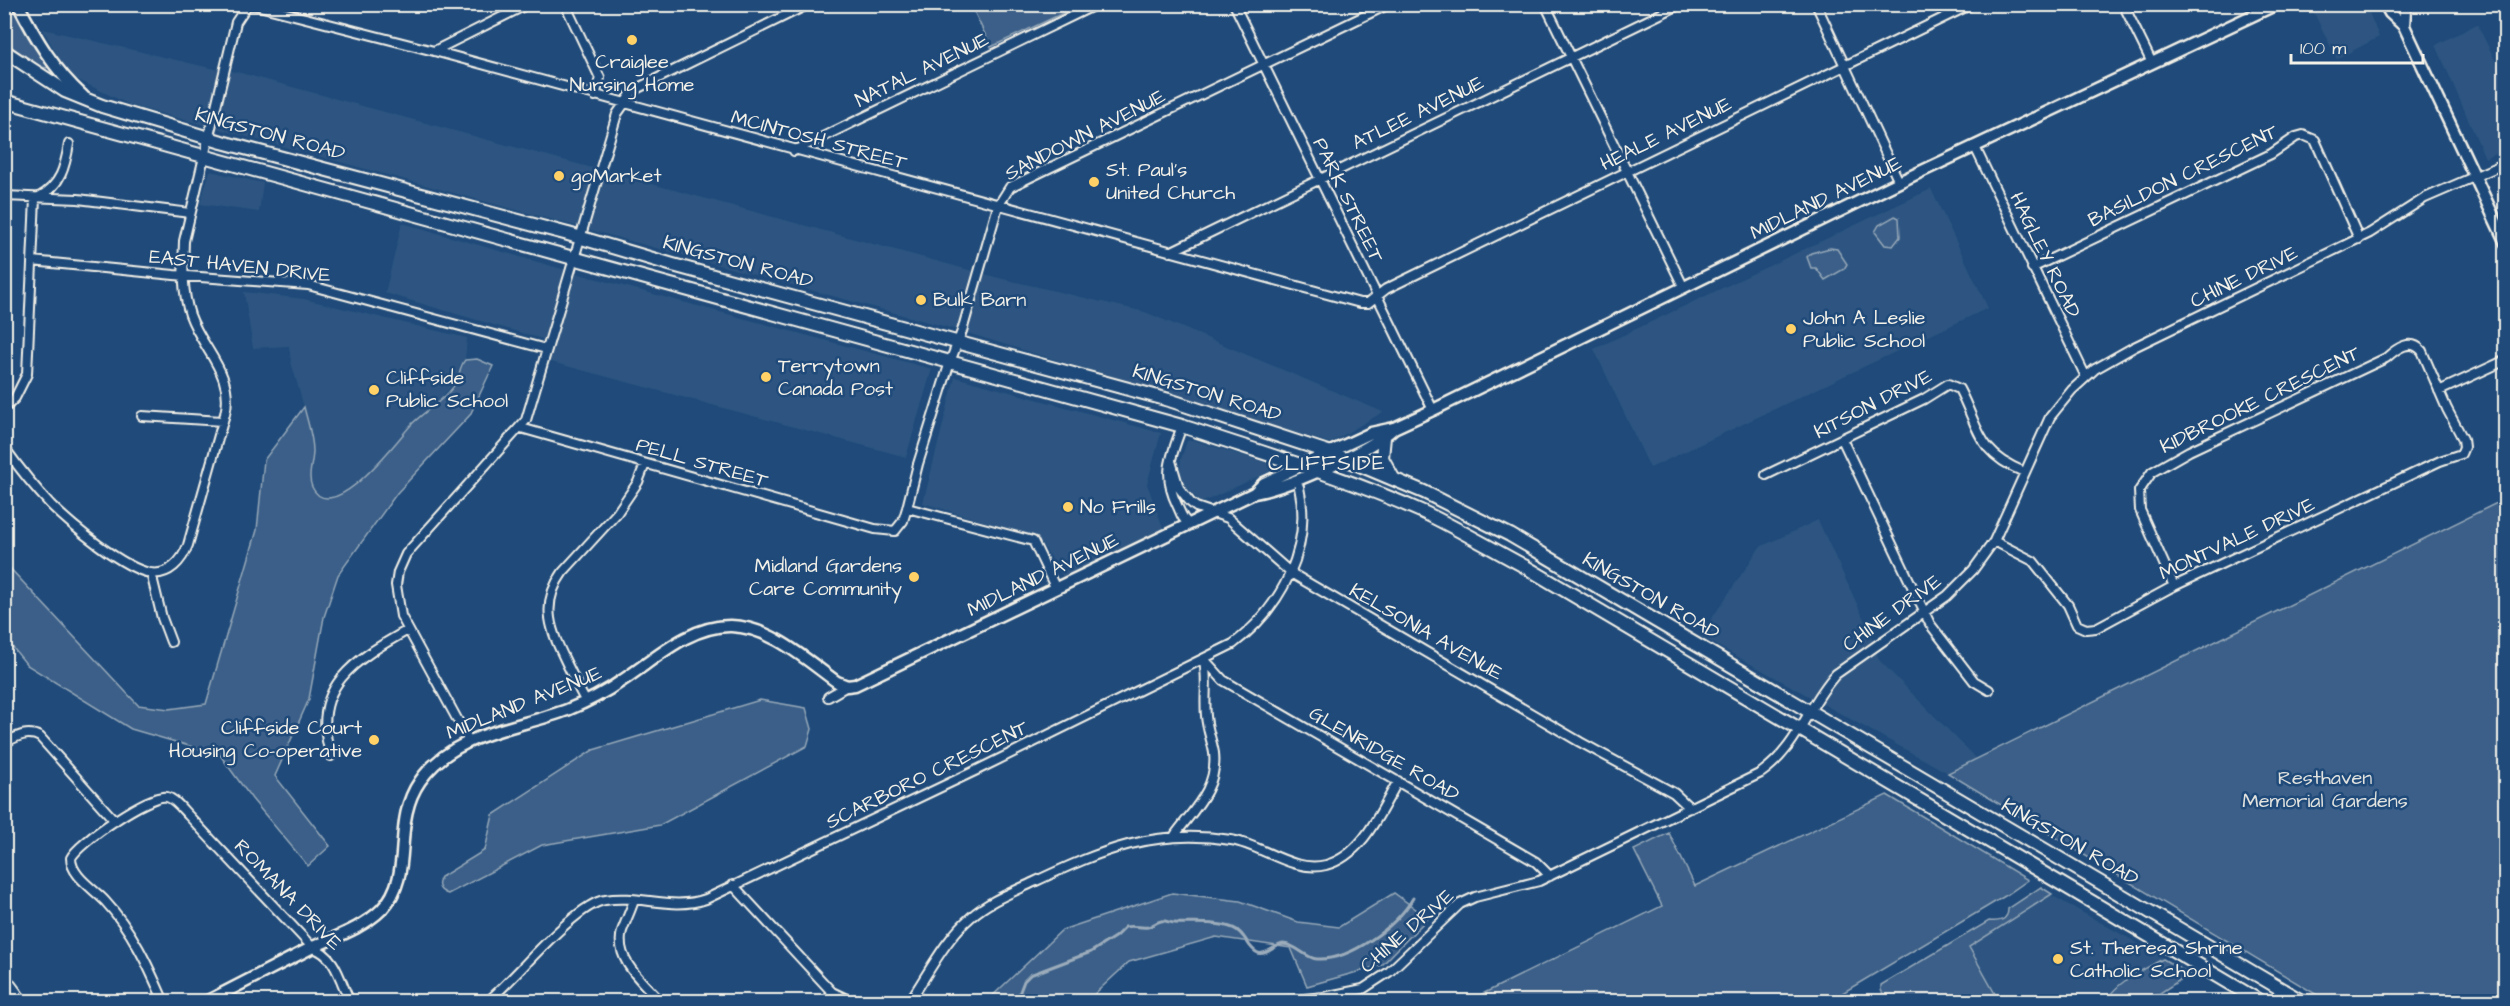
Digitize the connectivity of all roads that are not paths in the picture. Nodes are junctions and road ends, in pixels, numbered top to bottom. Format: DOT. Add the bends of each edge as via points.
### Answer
graph roads {
  1 [pos="18,4"];
  2 [pos="249,4"];
  3 [pos="528,4"];
  4 [pos="565,4"];
  5 [pos="809,4"];
  6 [pos="1097,4"];
  7 [pos="1234,4"];
  8 [pos="1389,4"];
  9 [pos="1545,4"];
  10 [pos="1681,4"];
  11 [pos="1816,4"];
  12 [pos="1972,4"];
  13 [pos="2123,4"];
  14 [pos="2277,4"];
  15 [pos="2385,4"];
  16 [pos="2402,4"];
  17 [pos="2404,26"];
  18 [pos="4,51"];
  19 [pos="434,51"];
  20 [pos="1572,57"];
  21 [pos="2152,63"];
  22 [pos="1264,65"];
  23 [pos="1845,66"];
  24 [pos="595,96"];
  25 [pos="87,100"];
  26 [pos="6,101"];
  27 [pos="623,103"];
  28 [pos="208,138"];
  29 [pos="69,144"];
  30 [pos="1975,147"];
  31 [pos="794,151"];
  32 [pos="205,157"];
  33 [pos="2505,163"];
  34 [pos="1627,171"];
  35 [pos="2475,176"];
  36 [pos="1318,180"];
  37 [pos="1899,182"];
  38 [pos="4,196"];
  39 [pos="35,198"];
  40 [pos="998,206"];
  41 [pos="190,213"];
  42 [pos="580,238"];
  43 [pos="2359,239"];
  44 [pos="2505,243"];
  45 [pos="1170,252"];
  46 [pos="574,257"];
  47 [pos="32,261"];
  48 [pos="2032,268"];
  49 [pos="183,276"];
  50 [pos="1684,288"];
  51 [pos="1377,297"];
  52 [pos="958,342"];
  53 [pos="546,349"];
  54 [pos="2505,360"];
  55 [pos="950,362"];
  56 [pos="2086,377"];
  57 [pos="2439,391"];
  58 [pos="4,409"];
  59 [pos="1433,410"];
  60 [pos="142,416"];
  61 [pos="222,421"];
  62 [pos="1182,426"];
  63 [pos="521,428"];
  64 [pos="1394,428"];
  65 [pos="1384,437"];
  66 [pos="1842,439"];
  67 [pos="4,447"];
  68 [pos="1331,453"];
  69 [pos="1343,458"];
  70 [pos="1171,461"];
  71 [pos="645,464"];
  72 [pos="1302,466"];
  73 [pos="1317,471"];
  74 [pos="2024,472"];
  75 [pos="1766,475"];
  76 [pos="1394,479"];
  77 [pos="1299,486"];
  78 [pos="1254,493"];
  79 [pos="907,508"];
  80 [pos="1212,512"];
  81 [pos="1190,524"];
  82 [pos="875,529"];
  83 [pos="1994,541"];
  84 [pos="151,573"];
  85 [pos="1291,573"];
  86 [pos="2174,586"];
  87 [pos="1056,589"];
  88 [pos="1925,612"];
  89 [pos="408,630"];
  90 [pos="171,642"];
  91 [pos="1204,659"];
  92 [pos="847,686"];
  93 [pos="1989,690"];
  94 [pos="828,697"];
  95 [pos="586,702"];
  96 [pos="1811,712"];
  97 [pos="1800,730"];
  98 [pos="469,741"];
  99 [pos="4,743"];
  100 [pos="331,756"];
  101 [pos="1398,781"];
  102 [pos="1690,808"];
  103 [pos="115,821"];
  104 [pos="1175,835"];
  105 [pos="1550,876"];
  106 [pos="733,885"];
  107 [pos="634,900"];
  108 [pos="313,948"];
  109 [pos="4,975"];
  110 [pos="910,1000"];
  111 [pos="24,1002"];
  112 [pos="164,1002"];
  113 [pos="206,1002"];
  114 [pos="350,1002"];
  115 [pos="487,1002"];
  116 [pos="661,1002"];
  117 [pos="853,1002"];
  118 [pos="898,1002"];
  119 [pos="1273,1002"];
  120 [pos="2261,1002"];
  121 [pos="2303,1002"];
  1 -- 25 [label="street" via="50,60"];
  2 -- 19 [label="street, MCINTOSH STREET"];
  2 -- 28 [label="street" via="236,22"];
  3 -- 19 [label="street"];
  4 -- 24 [label="street" via="600,78"];
  5 -- 27 [label="street" via="634,90"];
  6 -- 31 [label="street, NATAL AVENUE"];
  7 -- 22 [label="street, PARK STREET"];
  8 -- 22 [label="street, SANDOWN AVENUE"];
  9 -- 20 [label="street"];
  10 -- 20 [label="street, ATLEE AVENUE"];
  11 -- 23 [label="street"];
  12 -- 23 [label="street, HEALE AVENUE"];
  13 -- 21 [label="street"];
  14 -- 21 [label="street, MIDLAND AVENUE"];
  15 -- 17 [label="street"];
  16 -- 17 [label="street"];
  17 -- 35 [label="street"];
  18 -- 25 [label="main road, KINGSTON ROAD" via="65,91"];
  19 -- 24 [label="street, MCINTOSH STREET"];
  20 -- 34 [label="street"];
  20 -- 36 [label="street, ATLEE AVENUE"];
  21 -- 30 [label="street, MIDLAND AVENUE"];
  22 -- 36 [label="street, PARK STREET"];
  22 -- 40 [label="street, SANDOWN AVENUE" via="1010,187"];
  23 -- 34 [label="street, HEALE AVENUE"];
  23 -- 37 [label="street"];
  24 -- 27 [label="street, MCINTOSH STREET"];
  25 -- 28 [label="main road, KINGSTON ROAD"];
  26 -- 32 [label="main road, KINGSTON ROAD"];
  27 -- 31 [label="street, MCINTOSH STREET"];
  27 -- 42 [label="street"];
  28 -- 32 [label="street"];
  28 -- 42 [label="main road, KINGSTON ROAD"];
  29 -- 39 [label="street" via="62,176 51,190"];
  30 -- 37 [label="street, MIDLAND AVENUE"];
  30 -- 48 [label="street, HAGLEY ROAD"];
  31 -- 40 [label="street, MCINTOSH STREET"];
  32 -- 41 [label="street"];
  32 -- 46 [label="main road, KINGSTON ROAD"];
  33 -- 35 [label="street, CHINE DRIVE"];
  34 -- 50 [label="street"];
  34 -- 51 [label="street, HEALE AVENUE" via="1386,289"];
  35 -- 43 [label="street, CHINE DRIVE" via="2425,198"];
  35 -- 44 [label="street"];
  36 -- 45 [label="street, ATLEE AVENUE"];
  36 -- 51 [label="street, PARK STREET"];
  37 -- 50 [label="street, MIDLAND AVENUE"];
  38 -- 39 [label="street"];
  39 -- 41 [label="street" via="78,199"];
  39 -- 47 [label="street"];
  40 -- 45 [label="street, MCINTOSH STREET"];
  40 -- 52 [label="street, SANDOWN AVENUE"];
  41 -- 49 [label="street"];
  42 -- 46 [label="street"];
  42 -- 52 [label="main road, KINGSTON ROAD"];
  43 -- 48 [label="street, BASILDON CRESCENT" via="2314,140 2303,135"];
  43 -- 56 [label="street, CHINE DRIVE" via="2134,347"];
  45 -- 51 [label="street, MCINTOSH STREET" via="1353,303 1368,303"];
  46 -- 53 [label="street"];
  46 -- 55 [label="main road, KINGSTON ROAD"];
  47 -- 49 [label="street, EAST HAVEN DRIVE"];
  47 -- 58 [label="street" via="27,374 15,398"];
  48 -- 56 [label="street, HAGLEY ROAD"];
  49 -- 53 [label="street, EAST HAVEN DRIVE" via="308,285"];
  49 -- 61 [label="street" via="190,315 225,382 228,399"];
  50 -- 59 [label="street, MIDLAND AVENUE"];
  51 -- 59 [label="street, PARK STREET"];
  52 -- 55 [label="street, SANDOWN AVENUE"];
  52 -- 68 [label="main road, KINGSTON ROAD" via="1169,400"];
  53 -- 63 [label="street" via="530,411"];
  54 -- 57 [label="street"];
  55 -- 62 [label="main road, KINGSTON ROAD"];
  55 -- 79 [label="street, SANDOWN AVENUE"];
  56 -- 74 [label="street, CHINE DRIVE" via="2050,417"];
  57 -- 86 [label="street, MONTVALE DRIVE" via="2463,439 2461,454"];
  57 -- 86 [label="street, KIDBROOKE CRESCENT" via="2422,351 2410,344 2161,466 2145,480 2138,500 2145,525"];
  59 -- 64 [label="street, MIDLAND AVENUE"];
  60 -- 61 [label="street"];
  61 -- 84 [label="street" via="186,552 176,566"];
  62 -- 70 [label="street"];
  62 -- 72 [label="main road, KINGSTON ROAD"];
  63 -- 71 [label="street, PELL STREET"];
  63 -- 89 [label="street" via="401,563 396,585"];
  64 -- 65 [label="street, MIDLAND AVENUE"];
  64 -- 68 [label="street, MIDLAND AVENUE" via="1371,433"];
  65 -- 69 [label="street, MIDLAND AVENUE"];
  65 -- 76 [label="main road" via="1382,458"];
  66 -- 74 [label="street, KITSON DRIVE" via="1950,384 1959,389 1989,451"];
  66 -- 75 [label="street, KITSON DRIVE"];
  66 -- 88 [label="street"];
  67 -- 84 [label="street" via="52,507 115,555"];
  68 -- 69 [label="main road, KINGSTON ROAD"];
  68 -- 72 [label="street, MIDLAND AVENUE"];
  69 -- 73 [label="street, MIDLAND AVENUE"];
  69 -- 76 [label="main road, KINGSTON ROAD"];
  70 -- 80 [label="street, KELSONIA AVENUE" via="1184,496 1196,507"];
  70 -- 81 [label="street" via="1168,486 1182,518"];
  71 -- 82 [label="street, PELL STREET"];
  71 -- 95 [label="street" via="629,496 560,577 551,596 550,624"];
  72 -- 73 [label="main road, KINGSTON ROAD"];
  72 -- 78 [label="street, MIDLAND AVENUE" via="1264,483"];
  73 -- 78 [label="street, MIDLAND AVENUE" via="1273,490"];
  73 -- 97 [label="main road, KINGSTON ROAD" via="1423,513 1504,555"];
  74 -- 83 [label="street, CHINE DRIVE"];
  76 -- 96 [label="main road, KINGSTON ROAD" via="1510,535"];
  77 -- 85 [label="street, SCARBORO CRESCENT" via="1302,530"];
  78 -- 80 [label="street, MIDLAND AVENUE"];
  79 -- 82 [label="street, SANDOWN AVENUE" via="895,531"];
  79 -- 87 [label="street" via="1033,542"];
  80 -- 81 [label="street, MIDLAND AVENUE"];
  80 -- 85 [label="street, KELSONIA AVENUE" via="1228,518"];
  81 -- 87 [label="street, MIDLAND AVENUE"];
  83 -- 86 [label="street, MONTVALE DRIVE" via="2033,561 2082,628 2096,628"];
  83 -- 88 [label="street, CHINE DRIVE" via="1966,579"];
  84 -- 90 [label="street"];
  85 -- 91 [label="street, SCARBORO CRESCENT" via="1276,601 1248,633"];
  85 -- 102 [label="street, KELSONIA AVENUE" via="1674,793"];
  87 -- 92 [label="street, MIDLAND AVENUE"];
  88 -- 93 [label="street" via="1974,681"];
  88 -- 96 [label="street, CHINE DRIVE" via="1836,674"];
  89 -- 98 [label="street"];
  89 -- 100 [label="street" via="362,656 333,690 324,724"];
  91 -- 101 [label="street, GLENRIDGE ROAD" via="1223,680"];
  91 -- 104 [label="street" via="1213,774 1210,788"];
  91 -- 106 [label="street, SCARBORO CRESCENT"];
  92 -- 94 [label="street, MIDLAND AVENUE"];
  92 -- 95 [label="street, MIDLAND AVENUE" via="770,636 750,628 720,626 688,637"];
  95 -- 98 [label="street, MIDLAND AVENUE"];
  96 -- 97 [label="street, CHINE DRIVE"];
  96 -- 121 [label="main road, KINGSTON ROAD"];
  97 -- 102 [label="street, CHINE DRIVE" via="1783,754 1761,773"];
  97 -- 120 [label="main road, KINGSTON ROAD"];
  98 -- 108 [label="street, MIDLAND AVENUE" via="438,760 413,793 402,829 400,874 391,897 372,917"];
  99 -- 103 [label="street" via="22,734 40,737"];
  101 -- 104 [label="street" via="1362,842 1328,864 1310,867 1234,840"];
  101 -- 105 [label="street, GLENRIDGE ROAD" via="1536,862"];
  102 -- 105 [label="street, CHINE DRIVE"];
  103 -- 108 [label="street, ROMANA DRIVE" via="152,799 172,799"];
  103 -- 112 [label="street" via="78,848 71,864 134,939"];
  104 -- 110 [label="street" via="1108,849 995,900 957,931"];
  105 -- 119 [label="street, CHINE DRIVE" via="1460,904 1389,972 1363,989"];
  106 -- 107 [label="street, SCARBORO CRESCENT" via="693,903"];
  106 -- 117 [label="street" via="832,992"];
  107 -- 115 [label="street, SCARBORO CRESCENT" via="590,904"];
  107 -- 116 [label="street" via="620,941 622,953 628,966"];
  108 -- 113 [label="street, MIDLAND AVENUE"];
  108 -- 114 [label="street, ROMANA DRIVE" via="329,957"];
  109 -- 111 [label="street"];
  110 -- 118 [label="street"];
}
